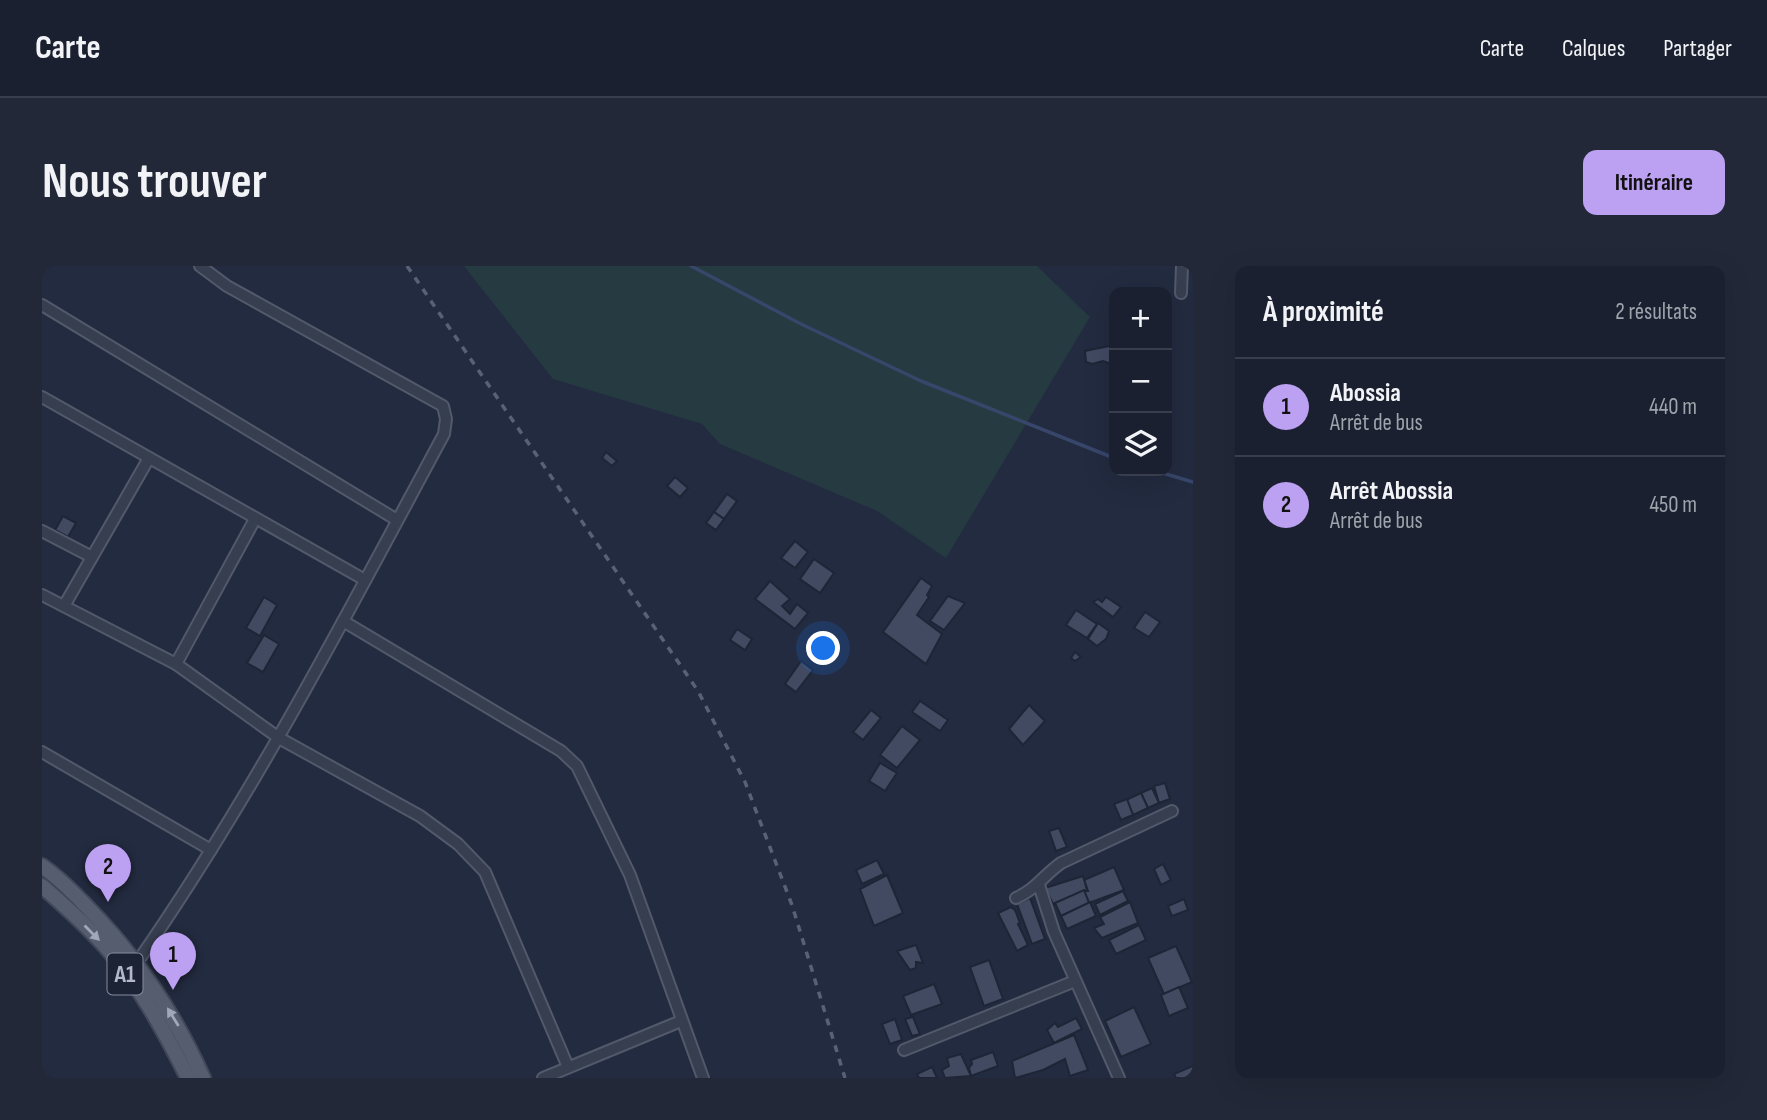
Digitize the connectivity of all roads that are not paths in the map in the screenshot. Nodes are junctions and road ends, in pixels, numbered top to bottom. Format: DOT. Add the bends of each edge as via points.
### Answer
graph roads {
  1 [pos="200,266"];
  2 [pos="1182,266"];
  3 [pos="1181,293"];
  4 [pos="42,305"];
  5 [pos="42,397"];
  6 [pos="149,458"];
  7 [pos="255,519"];
  8 [pos="397,520"];
  9 [pos="42,531"];
  10 [pos="92,557"];
  11 [pos="365,580"];
  12 [pos="42,595"];
  13 [pos="64,606"];
  14 [pos="343,621"];
  15 [pos="176,664"];
  16 [pos="279,738"];
  17 [pos="42,752"];
  18 [pos="1172,811"];
  19 [pos="211,850"];
  20 [pos="42,866"];
  21 [pos="1038,885"];
  22 [pos="42,886"];
  23 [pos="1016,898"];
  24 [pos="136,964"];
  25 [pos="1075,981"];
  26 [pos="681,1021"];
  27 [pos="904,1050"];
  28 [pos="568,1067"];
  29 [pos="188,1078"];
  30 [pos="203,1078"];
  31 [pos="543,1078"];
  32 [pos="703,1078"];
  33 [pos="1119,1078"];
  1 -- 8 [label="street" via="443,406 444,434"];
  2 -- 3 [label="street"];
  4 -- 8 [label="street"];
  5 -- 6 [label="street"];
  6 -- 7 [label="street"];
  6 -- 10 [label="street"];
  7 -- 11 [label="street"];
  7 -- 15 [label="street"];
  8 -- 11 [label="street"];
  9 -- 10 [label="street"];
  10 -- 13 [label="street"];
  11 -- 14 [label="street"];
  12 -- 13 [label="street"];
  13 -- 15 [label="street"];
  14 -- 16 [label="street"];
  14 -- 26 [label="street" via="571,757 630,875"];
  15 -- 16 [label="street"];
  16 -- 19 [label="street"];
  16 -- 28 [label="street" via="420,816 458,844 485,872"];
  17 -- 19 [label="street"];
  18 -- 21 [label="street" via="1061,863"];
  19 -- 24 [label="street"];
  20 -- 24 [label="main road, A1" via="95,915"];
  21 -- 23 [label="street"];
  21 -- 25 [label="street"];
  22 -- 29 [label="main road, A1, one-way" via="106,947 150,1010"];
  30 -- 24 [label="main road, A1, one-way" via="183,1034"];
  25 -- 27 [label="street"];
  25 -- 33 [label="street"];
  26 -- 28 [label="street"];
  26 -- 32 [label="street"];
  28 -- 31 [label="street"];
}
